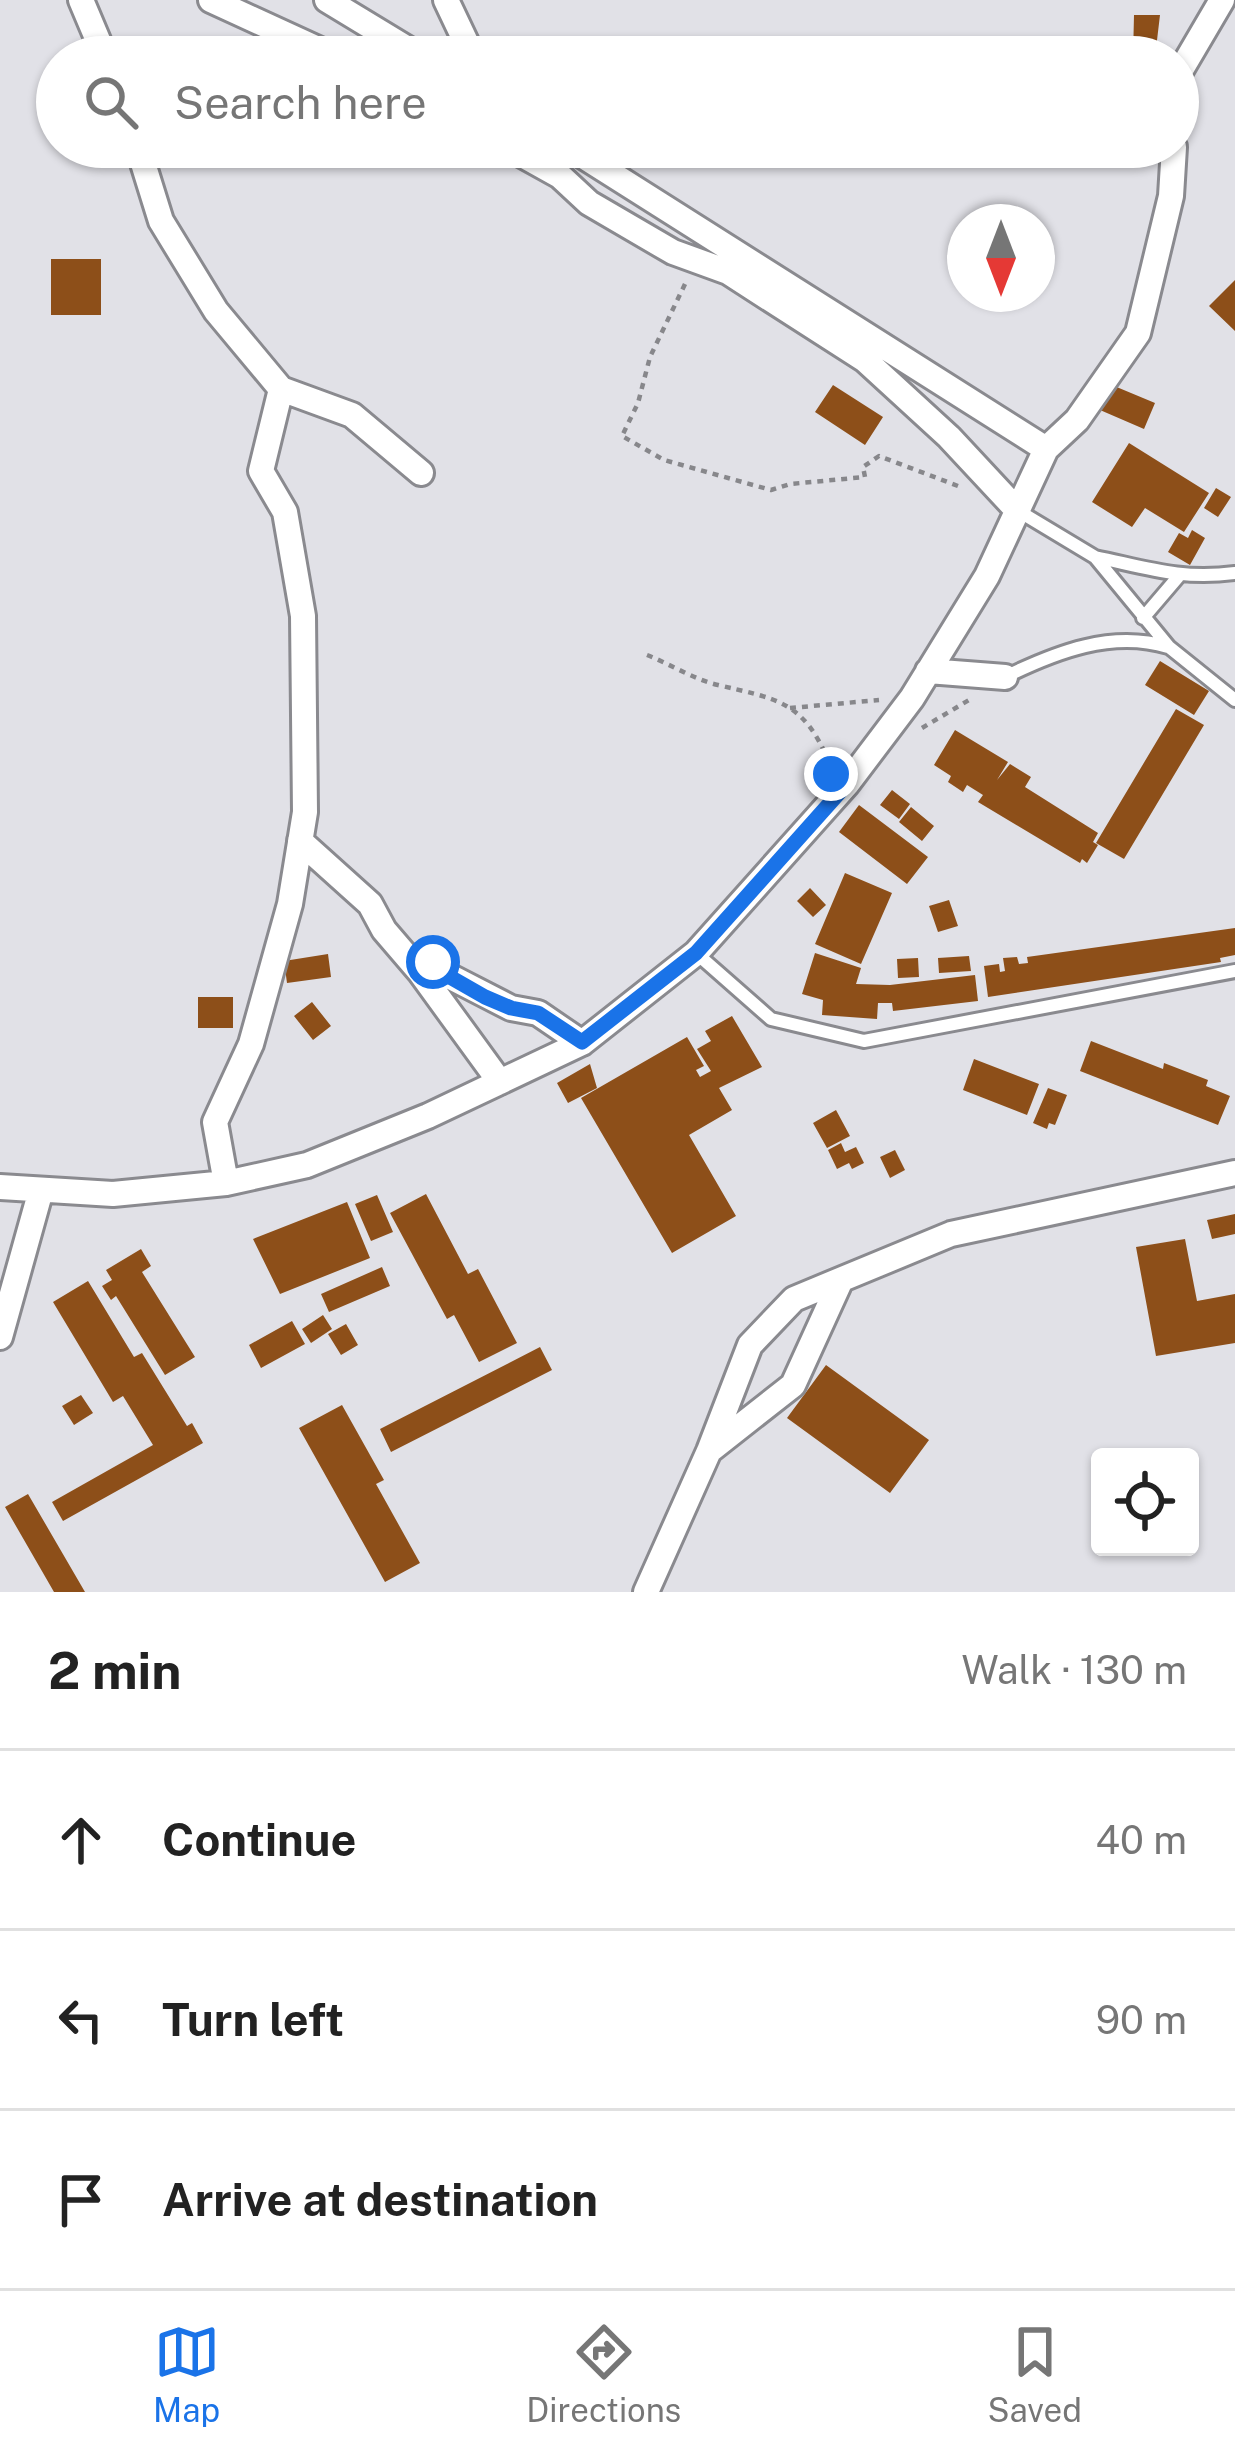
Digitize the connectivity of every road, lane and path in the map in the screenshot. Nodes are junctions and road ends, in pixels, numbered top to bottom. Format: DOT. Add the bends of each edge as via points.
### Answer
graph roads {
  1 [pos="81,0"];
  2 [pos="212,0"];
  3 [pos="327,0"];
  4 [pos="446,0"];
  5 [pos="1222,0"];
  6 [pos="96,36"];
  7 [pos="290,36"];
  8 [pos="386,36"];
  9 [pos="463,36"];
  10 [pos="1199,39"];
  11 [pos="145,168"];
  12 [pos="546,168"];
  13 [pos="602,168"];
  14 [pos="1173,168"];
  15 [pos="695,260"];
  16 [pos="281,388"];
  17 [pos="1046,448"];
  18 [pos="421,473"];
  19 [pos="998,489"];
  20 [pos="1017,510"];
  21 [pos="1095,557"];
  22 [pos="1235,573"];
  23 [pos="1178,577"];
  24 [pos="1143,618"];
  25 [pos="1169,647"];
  26 [pos="647,655"];
  27 [pos="928,671"];
  28 [pos="1005,677"];
  29 [pos="912,698"];
  30 [pos="1235,700"];
  31 [pos="790,708"];
  32 [pos="847,784"];
  33 [pos="300,841"];
  34 [pos="696,953"];
  35 [pos="409,958"];
  36 [pos="1235,971"];
  37 [pos="582,1042"];
  38 [pos="500,1082"];
  39 [pos="1235,1173"];
  40 [pos="226,1183"];
  41 [pos="0,1187"];
  42 [pos="40,1190"];
  43 [pos="840,1282"];
  44 [pos="0,1337"];
  45 [pos="709,1451"];
  46 [pos="646,1592"];
  1 -- 6 [label="street"];
  2 -- 7 [label="street"];
  3 -- 8 [label="street"];
  4 -- 9 [label="street"];
  5 -- 10 [label="street"];
  11 -- 16 [label="street" via="161,221 216,311"];
  12 -- 15 [label="street" via="589,202"];
  13 -- 17 [label="street"];
  14 -- 17 [label="street" via="1138,333 1077,420"];
  15 -- 19 [label="street" via="728,272 866,360"];
  15 -- 19 [label="path" via="622,436 664,460 771,490 865,477 862,467 879,456 979,494"];
  16 -- 18 [label="street" via="352,416"];
  16 -- 33 [label="street" via="261,471 285,512 302,616"];
  17 -- 20 [label="street"];
  19 -- 20 [label="street"];
  20 -- 21 [label="lane"];
  20 -- 27 [label="street"];
  21 -- 23 [label="lane"];
  21 -- 24 [label="lane"];
  22 -- 23 [label="lane"];
  23 -- 24 [label="lane"];
  24 -- 25 [label="lane"];
  25 -- 28 [label="lane" via="1142,639 1103,643 1053,653"];
  25 -- 30 [label="lane"];
  26 -- 31 [label="path"];
  27 -- 28 [label="street"];
  27 -- 29 [label="street"];
  29 -- 31 [label="path"];
  29 -- 32 [label="street"];
  31 -- 32 [label="path" via="824,750 831,774"];
  32 -- 34 [label="street"];
  33 -- 35 [label="street" via="359,891"];
  33 -- 40 [label="street" via="251,1044 215,1122"];
  34 -- 36 [label="lane" via="770,1019 864,1041"];
  34 -- 37 [label="street"];
  35 -- 37 [label="street" via="433,962"];
  35 -- 38 [label="street"];
  37 -- 38 [label="street"];
  38 -- 40 [label="street" via="307,1165"];
  39 -- 43 [label="street" via="951,1234"];
  40 -- 42 [label="street"];
  41 -- 42 [label="street"];
  42 -- 44 [label="street"];
  43 -- 45 [label="street" via="793,1385"];
  43 -- 45 [label="street" via="794,1300 750,1345"];
  45 -- 46 [label="street"];
}
